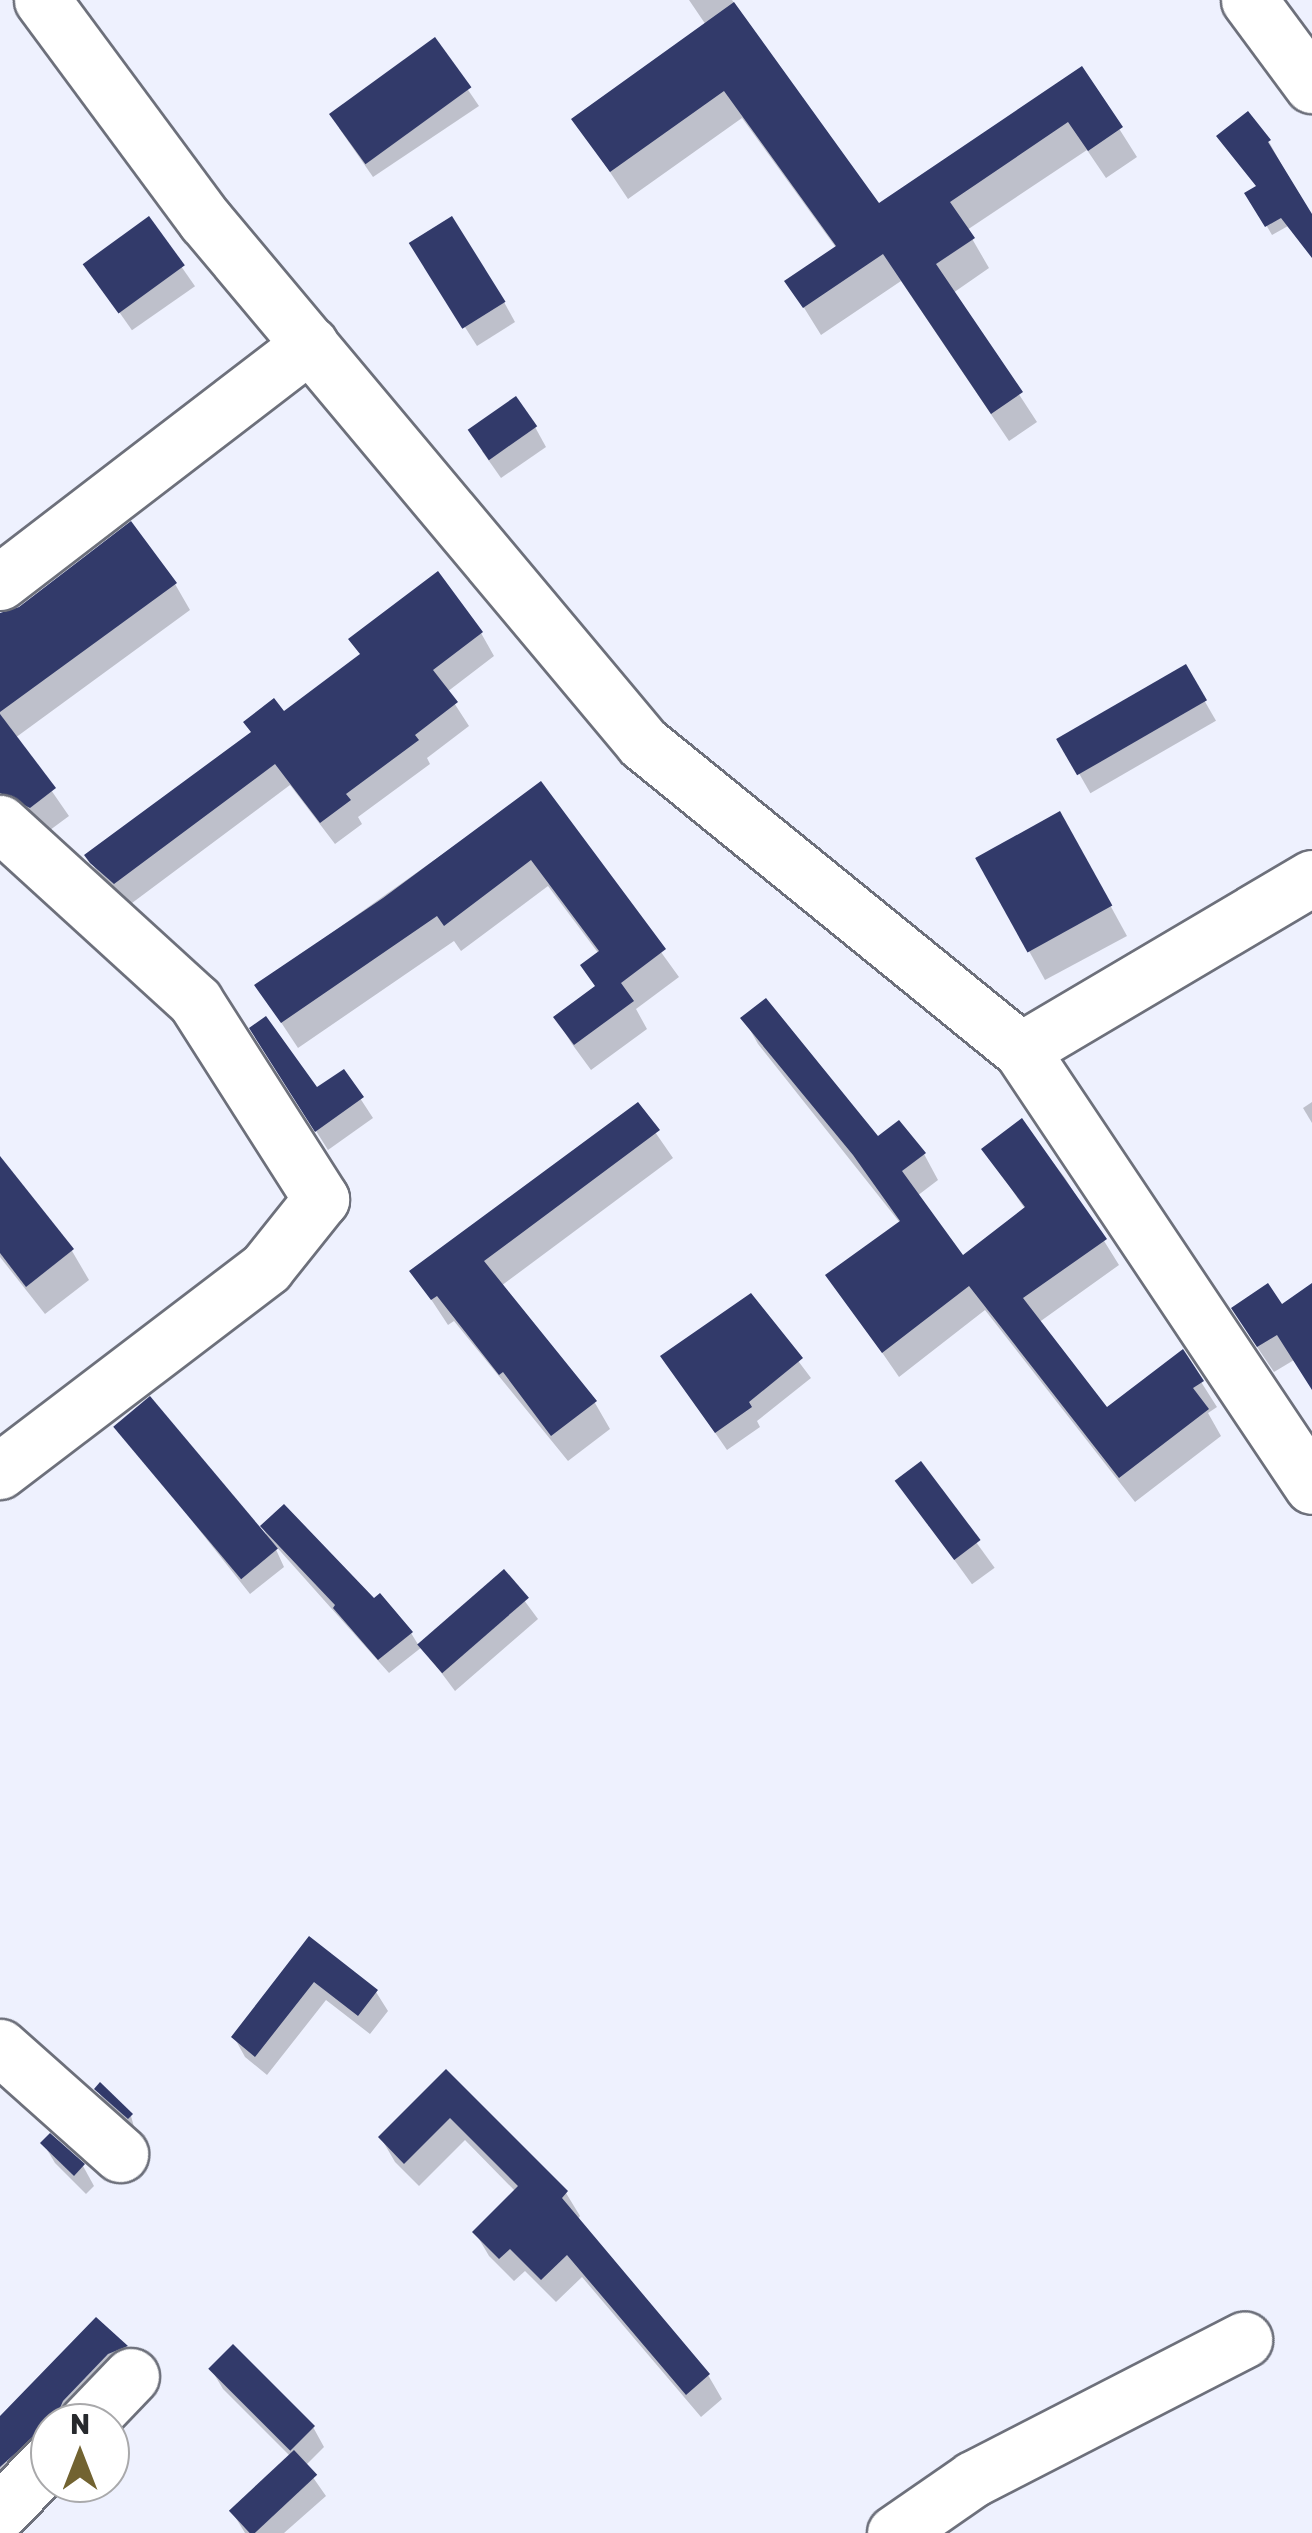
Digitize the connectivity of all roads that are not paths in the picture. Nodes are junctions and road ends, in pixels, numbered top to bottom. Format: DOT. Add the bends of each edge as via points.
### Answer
graph roads {
  1 [pos="42,0"];
  2 [pos="1249,0"];
  3 [pos="1312,85"];
  4 [pos="310,344"];
  5 [pos="0,582"];
  6 [pos="0,822"];
  7 [pos="1312,878"];
  8 [pos="1021,1050"];
  9 [pos="0,1471"];
  10 [pos="1312,1486"];
  11 [pos="0,2047"];
  12 [pos="120,2154"];
  13 [pos="1244,2340"];
  14 [pos="132,2376"];
  15 [pos="106,2403"];
  16 [pos="30,2481"];
  17 [pos="0,2512"];
  18 [pos="894,2533"];
  1 -- 4 [label="street" via="205,220"];
  2 -- 3 [label="street"];
  4 -- 5 [label="street"];
  4 -- 8 [label="street" via="644,743"];
  6 -- 9 [label="street" via="195,1001 322,1199 266,1268"];
  7 -- 8 [label="street"];
  8 -- 10 [label="street"];
  11 -- 12 [label="street"];
  13 -- 18 [label="street" via="973,2479"];
  14 -- 15 [label="street"];
  16 -- 17 [label="street"];
}
